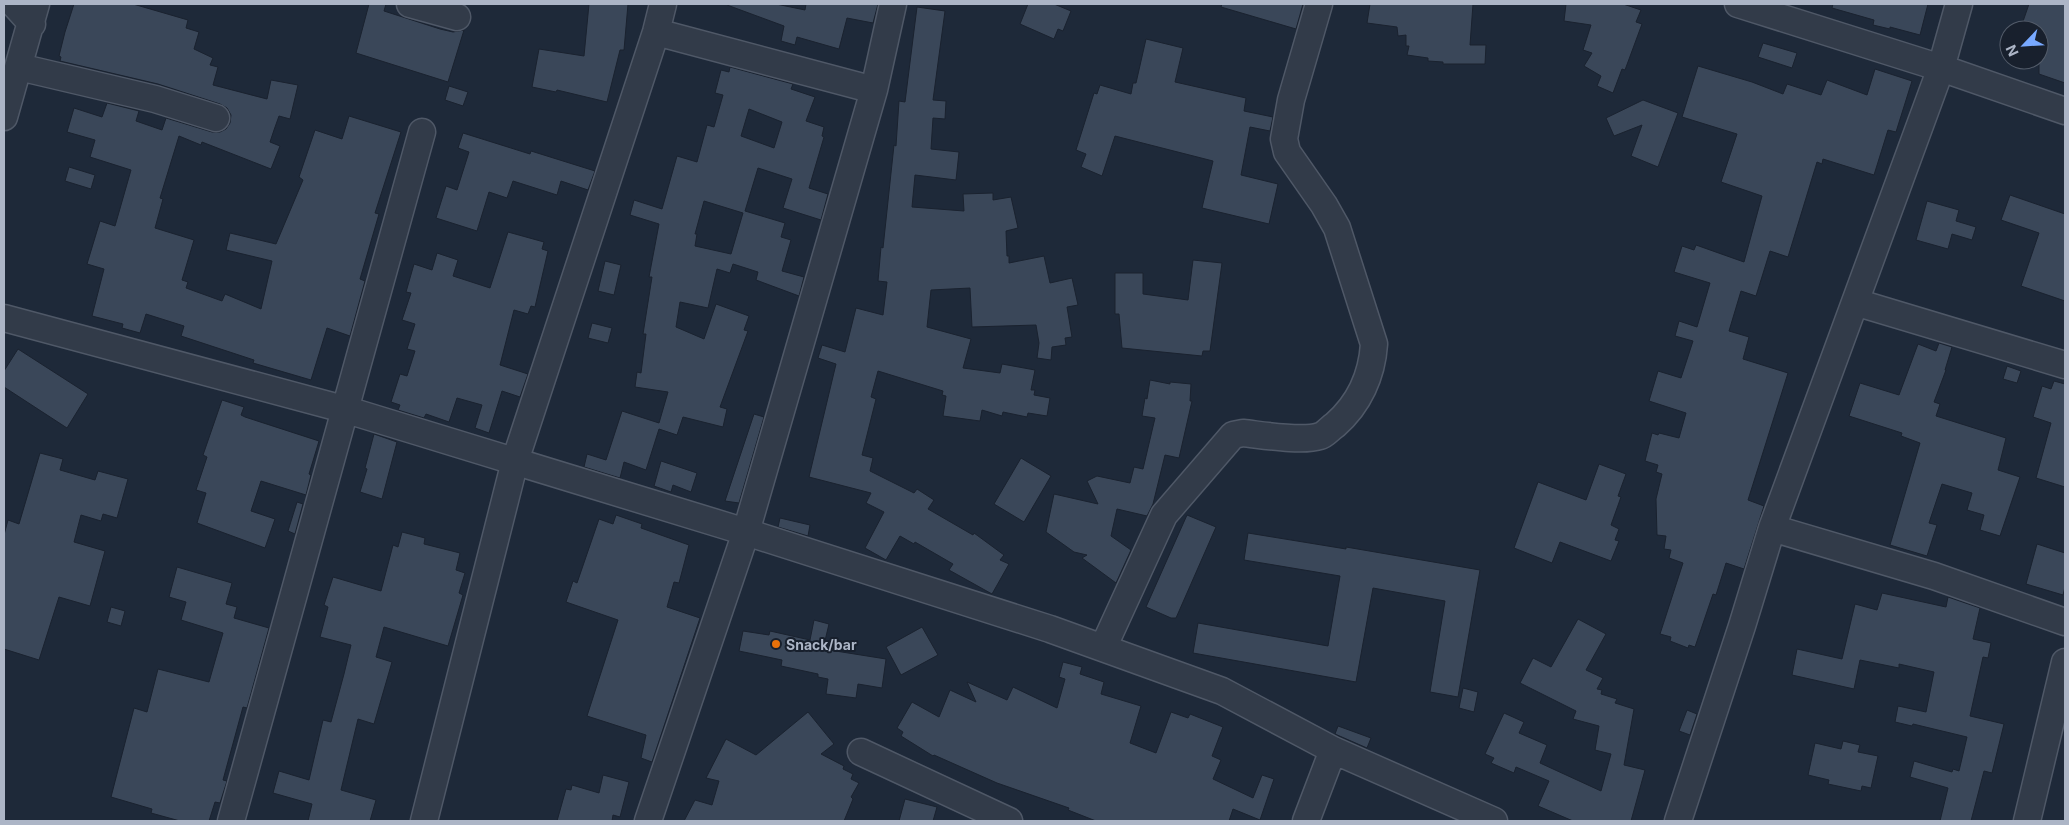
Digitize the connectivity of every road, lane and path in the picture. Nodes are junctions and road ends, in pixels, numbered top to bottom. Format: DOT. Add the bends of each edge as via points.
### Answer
graph roads {
  1 [pos="14,4"];
  2 [pos="410,4"];
  3 [pos="662,4"];
  4 [pos="893,4"];
  5 [pos="1319,4"];
  6 [pos="1738,4"];
  7 [pos="1959,4"];
  8 [pos="34,14"];
  9 [pos="457,17"];
  10 [pos="656,32"];
  11 [pos="19,66"];
  12 [pos="1941,68"];
  13 [pos="874,90"];
  14 [pos="2065,111"];
  15 [pos="4,117"];
  16 [pos="216,118"];
  17 [pos="422,132"];
  18 [pos="1855,302"];
  19 [pos="4,318"];
  20 [pos="2065,365"];
  21 [pos="347,410"];
  22 [pos="515,461"];
  23 [pos="1772,528"];
  24 [pos="746,532"];
  25 [pos="2065,622"];
  26 [pos="1102,648"];
  27 [pos="2065,662"];
  28 [pos="1333,750"];
  29 [pos="861,752"];
  30 [pos="231,821"];
  31 [pos="424,821"];
  32 [pos="648,821"];
  33 [pos="1009,821"];
  34 [pos="1306,821"];
  35 [pos="1494,821"];
  36 [pos="1678,821"];
  37 [pos="2027,821"];
  1 -- 8 [label="street"];
  2 -- 9 [label="street"];
  3 -- 10 [label="street"];
  4 -- 13 [label="street"];
  5 -- 26 [label="street" via="1284,139 1286,152 1337,228 1374,344 1372,363 1358,399 1344,417 1321,436 1234,435 1164,515"];
  6 -- 12 [label="street"];
  7 -- 12 [label="street"];
  8 -- 11 [label="street"];
  10 -- 13 [label="street"];
  10 -- 22 [label="street"];
  11 -- 15 [label="street"];
  11 -- 16 [label="street" via="155,99"];
  12 -- 14 [label="street"];
  12 -- 18 [label="street"];
  13 -- 24 [label="street"];
  17 -- 21 [label="street"];
  18 -- 20 [label="street"];
  18 -- 23 [label="street"];
  19 -- 21 [label="street"];
  21 -- 22 [label="street"];
  21 -- 30 [label="street"];
  22 -- 24 [label="street"];
  22 -- 31 [label="street"];
  23 -- 25 [label="street" via="1934,576"];
  23 -- 36 [label="street"];
  24 -- 26 [label="street"];
  24 -- 32 [label="street"];
  26 -- 28 [label="street" via="1222,691"];
  27 -- 37 [label="street"];
  28 -- 34 [label="street"];
  28 -- 35 [label="street"];
  29 -- 33 [label="street"];
}
